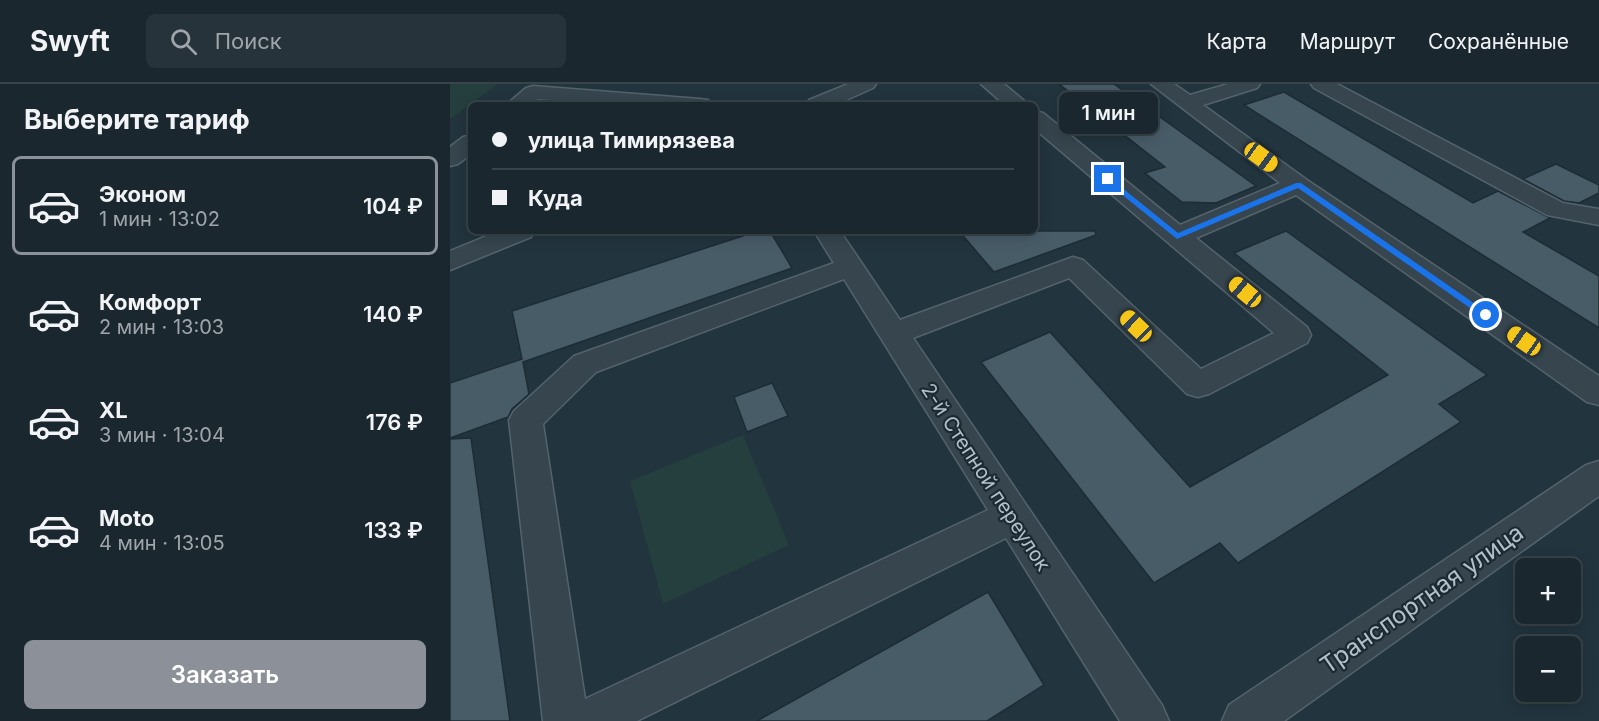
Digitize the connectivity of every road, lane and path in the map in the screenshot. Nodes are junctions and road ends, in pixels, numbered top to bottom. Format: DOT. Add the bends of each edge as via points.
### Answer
graph roads {
  1 [pos="866,84"];
  2 [pos="991,84"];
  3 [pos="1161,84"];
  4 [pos="1250,84"];
  5 [pos="1321,84"];
  6 [pos="521,102"];
  7 [pos="661,102"];
  8 [pos="824,102"];
  9 [pos="1014,102"];
  10 [pos="1186,103"];
  11 [pos="1038,120"];
  12 [pos="468,144"];
  13 [pos="450,159"];
  14 [pos="1298,185"];
  15 [pos="1599,217"];
  16 [pos="515,234"];
  17 [pos="829,234"];
  18 [pos="1177,236"];
  19 [pos="450,261"];
  20 [pos="849,267"];
  21 [pos="893,334"];
  22 [pos="1599,393"];
  23 [pos="1599,476"];
  24 [pos="1011,517"];
  25 [pos="566,721"];
  26 [pos="589,721"];
  27 [pos="1146,721"];
  28 [pos="1245,721"];
  1 -- 8 [label="street"];
  2 -- 9 [label="street"];
  3 -- 10 [label="street"];
  4 -- 10 [label="street"];
  5 -- 15 [label="street" via="1556,210"];
  6 -- 7 [label="street" via="533,92"];
  10 -- 14 [label="street"];
  11 -- 18 [label="street"];
  12 -- 13 [label="street"];
  14 -- 18 [label="street"];
  14 -- 22 [label="street"];
  16 -- 19 [label="street"];
  17 -- 20 [label="street, 2-й Степной переулок"];
  18 -- 21 [label="street" via="1296,335 1198,385 1073,266"];
  20 -- 21 [label="street, 2-й Степной переулок"];
  20 -- 25 [label="street" via="585,364 526,420"];
  21 -- 24 [label="street, 2-й Степной переулок"];
  23 -- 28 [label="street, Транспортная улица"];
  24 -- 26 [label="street"];
  24 -- 27 [label="street, 2-й Степной переулок"];
}
